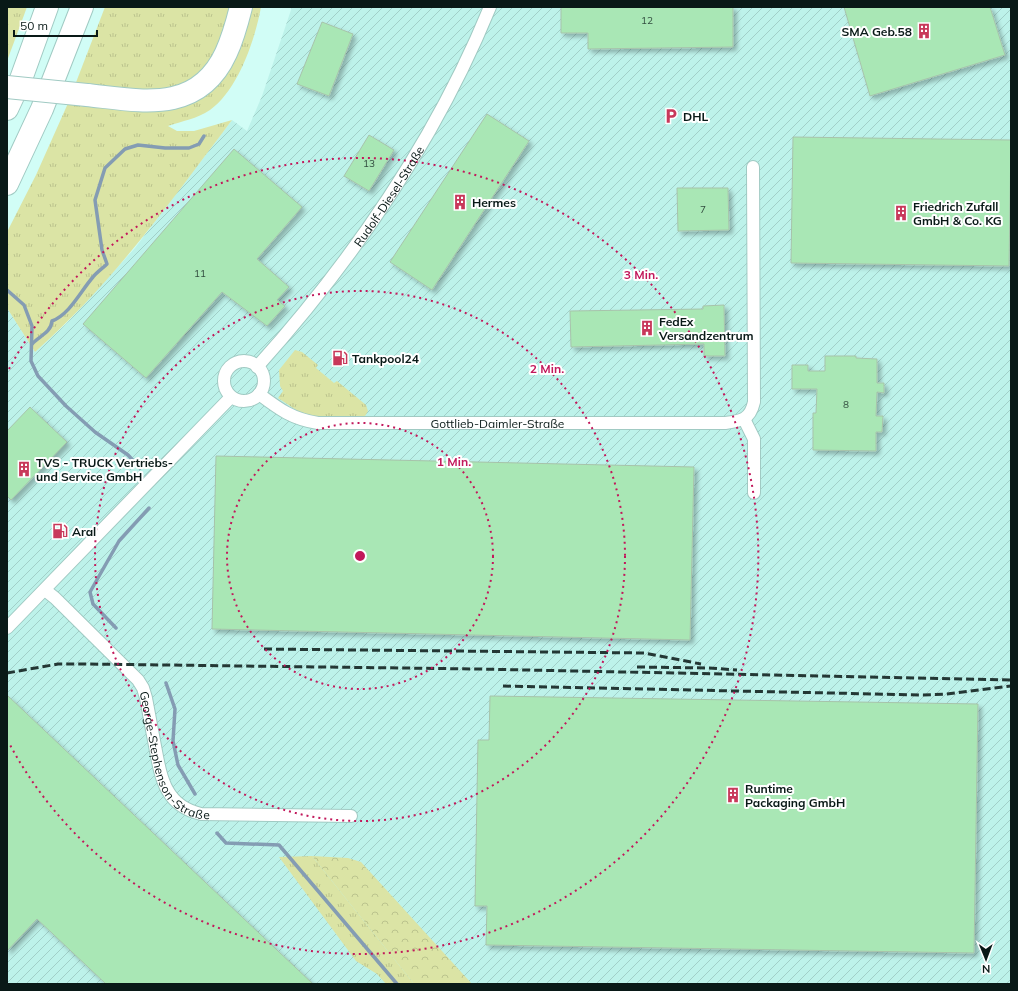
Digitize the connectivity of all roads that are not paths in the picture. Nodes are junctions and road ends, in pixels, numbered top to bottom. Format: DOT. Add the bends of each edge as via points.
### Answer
graph roads {
  1 [pos="48,7"];
  2 [pos="82,7"];
  3 [pos="241,7"];
  4 [pos="490,7"];
  5 [pos="7,87"];
  6 [pos="7,109"];
  7 [pos="753,167"];
  8 [pos="7,184"];
  9 [pos="257,367"];
  10 [pos="259,394"];
  11 [pos="230,397"];
  12 [pos="744,419"];
  13 [pos="754,493"];
  14 [pos="45,590"];
  15 [pos="7,628"];
  16 [pos="351,816"];
  1 -- 6 [label="highway"];
  2 -- 8 [label="highway" via="42,109"];
  3 -- 5 [label="highway, bridge" via="226,54 210,79 186,95 173,99 141,101"];
  4 -- 9 [label="street, Rudolf-Diesel-Straße" via="434,123 384,206 324,289"];
  7 -- 12 [label="street" via="754,402 749,415"];
  9 -- 10 [label="street" via="264,380"];
  9 -- 11 [label="street" via="239,362 228,368 224,386"];
  10 -- 11 [label="street" via="245,401"];
  10 -- 12 [label="street, Gottlieb-Daimler-Straße" via="282,411 318,423 725,423"];
  11 -- 14 [label="street"];
  12 -- 13 [label="street" via="754,439"];
  14 -- 15 [label="street"];
  14 -- 16 [label="street, George-Stephenson-Straße" via="138,680 146,698 161,775 171,795 180,805 190,812 202,814"];
}
